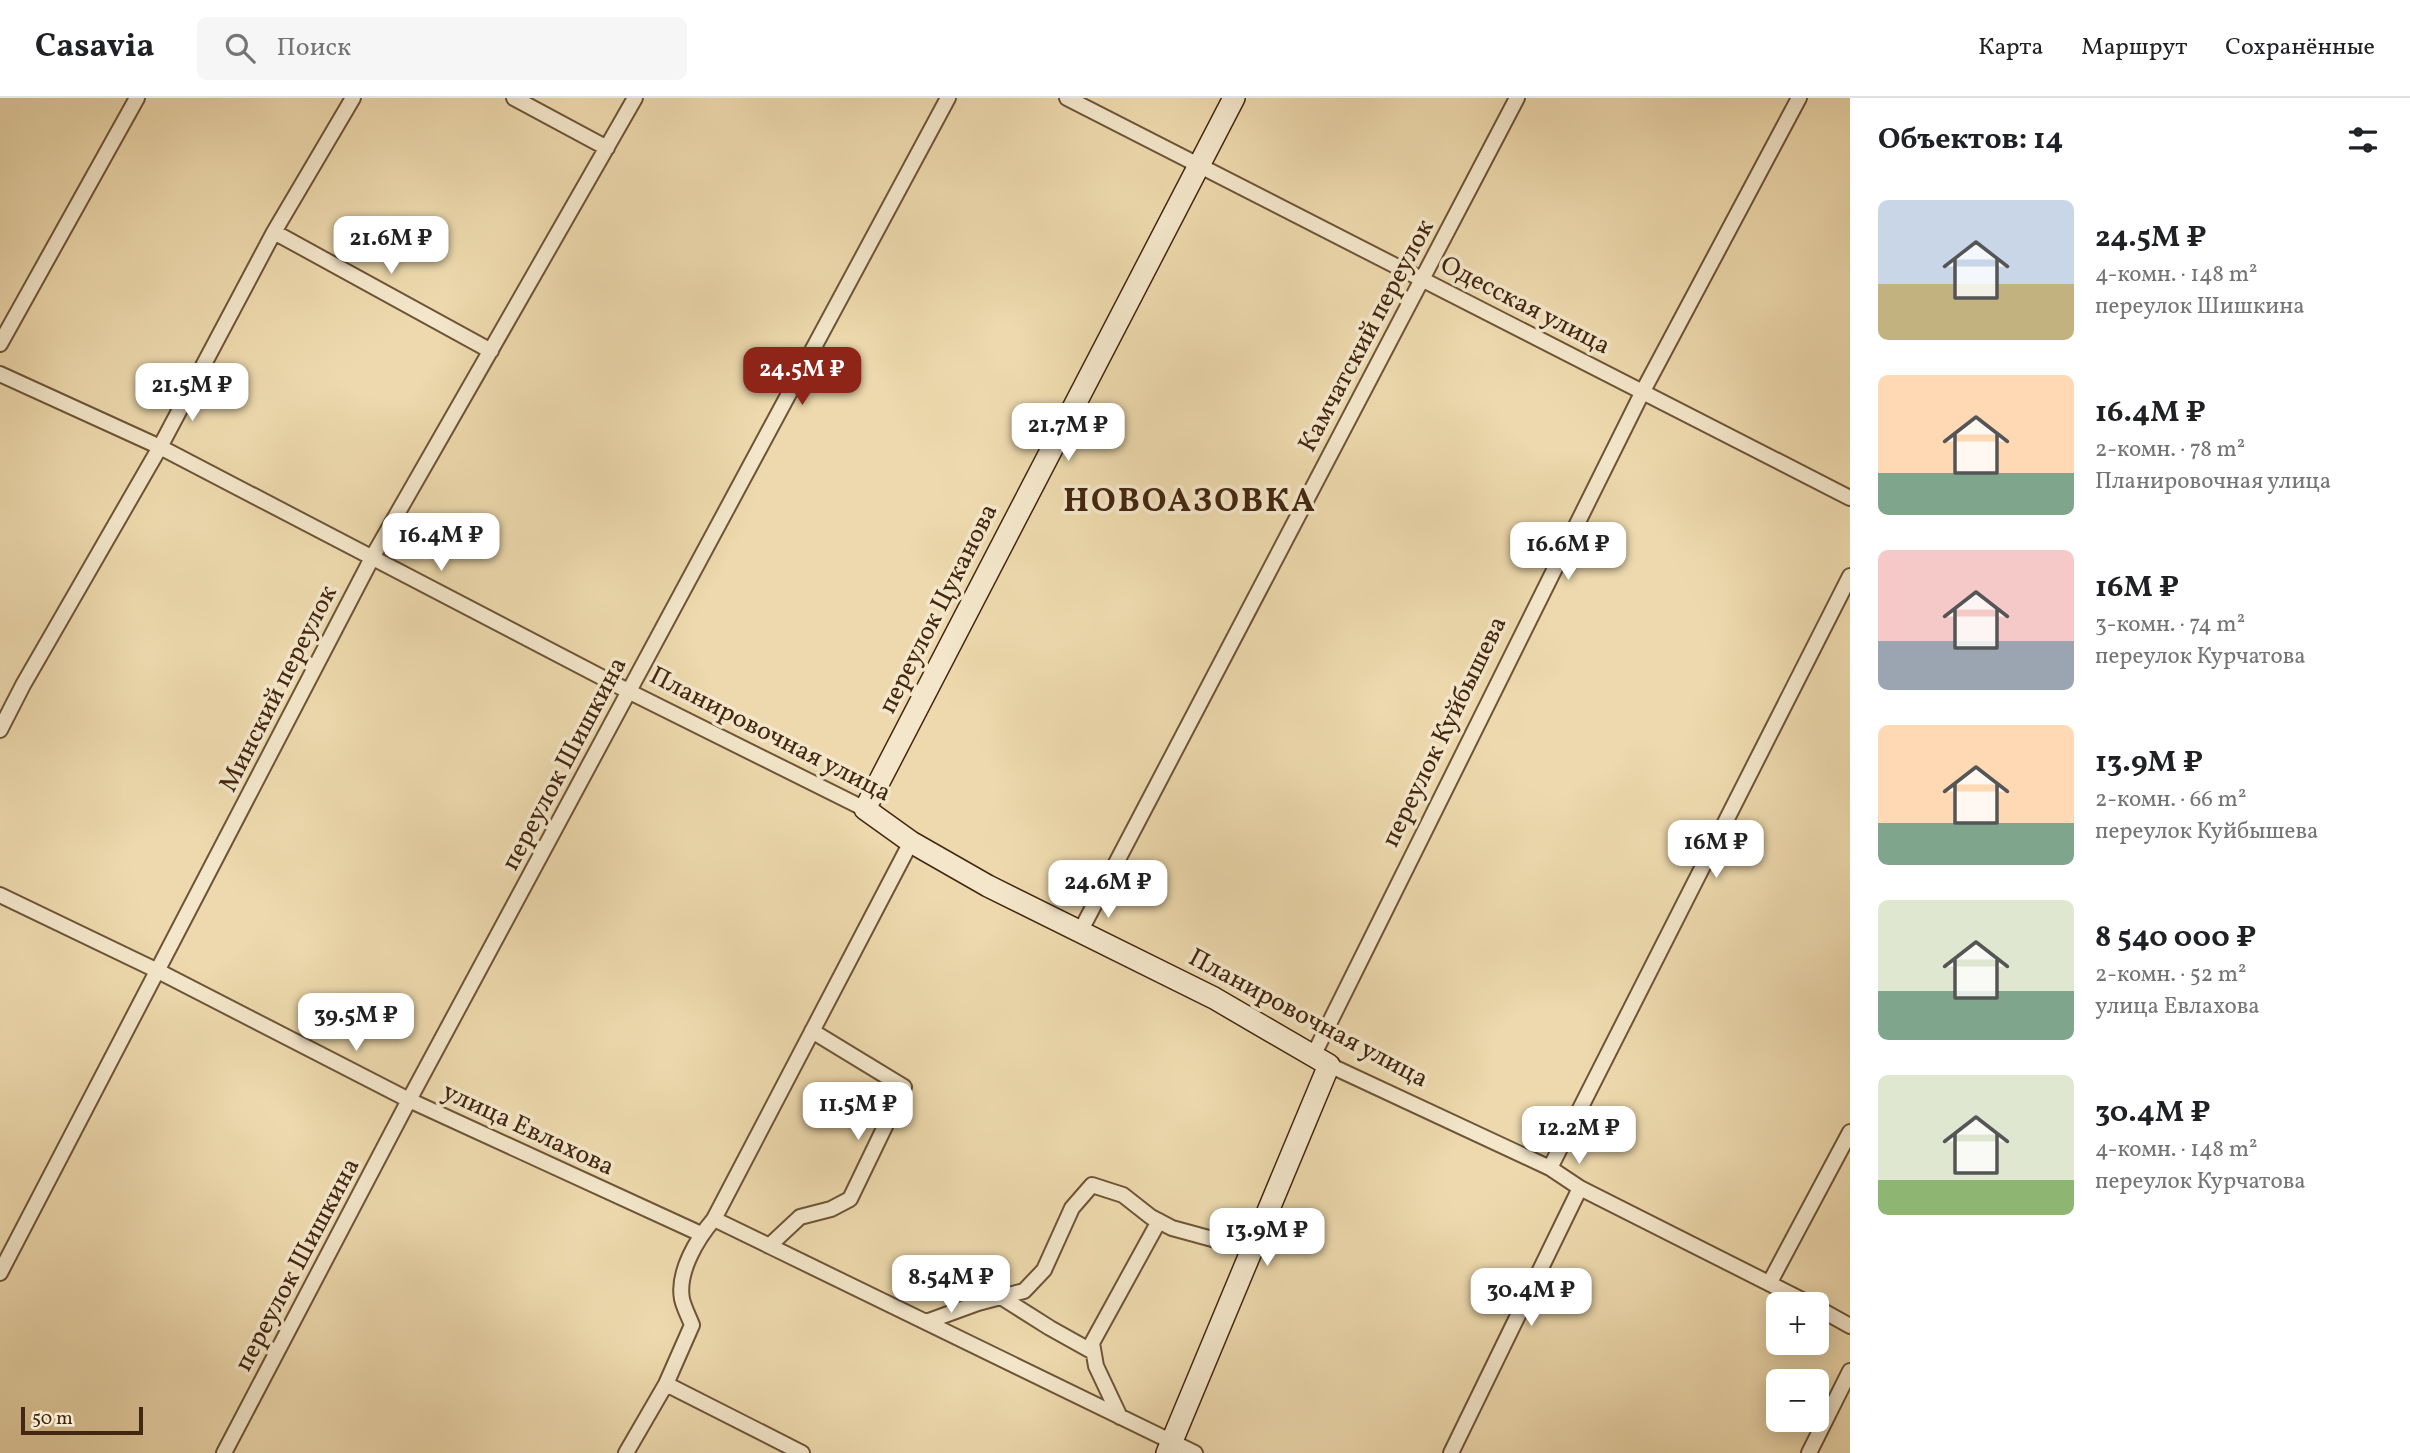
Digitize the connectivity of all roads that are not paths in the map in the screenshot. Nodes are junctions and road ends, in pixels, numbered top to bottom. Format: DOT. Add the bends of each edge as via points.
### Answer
graph roads {
  1 [pos="137,98"];
  2 [pos="353,98"];
  3 [pos="514,98"];
  4 [pos="635,98"];
  5 [pos="948,98"];
  6 [pos="1067,98"];
  7 [pos="1234,98"];
  8 [pos="1517,98"];
  9 [pos="1799,98"];
  10 [pos="607,148"];
  11 [pos="1199,164"];
  12 [pos="274,232"];
  13 [pos="1422,279"];
  14 [pos="0,344"];
  15 [pos="491,351"];
  16 [pos="0,374"];
  17 [pos="1643,391"];
  18 [pos="160,447"];
  19 [pos="1850,498"];
  20 [pos="373,556"];
  21 [pos="1850,576"];
  22 [pos="630,692"];
  23 [pos="0,730"];
  24 [pos="864,809"];
  25 [pos="911,842"];
  26 [pos="0,895"];
  27 [pos="1081,930"];
  28 [pos="158,971"];
  29 [pos="812,1031"];
  30 [pos="1321,1059"];
  31 [pos="409,1100"];
  32 [pos="1850,1132"];
  33 [pos="1550,1168"];
  34 [pos="1580,1188"];
  35 [pos="714,1219"];
  36 [pos="1159,1221"];
  37 [pos="701,1234"];
  38 [pos="1254,1245"];
  39 [pos="769,1246"];
  40 [pos="0,1273"];
  41 [pos="1770,1282"];
  42 [pos="1788,1292"];
  43 [pos="1001,1297"];
  44 [pos="1829,1314"];
  45 [pos="926,1322"];
  46 [pos="1850,1326"];
  47 [pos="1093,1352"];
  48 [pos="1850,1371"];
  49 [pos="666,1384"];
  50 [pos="1120,1417"];
  51 [pos="1170,1448"];
  52 [pos="224,1453"];
  53 [pos="626,1453"];
  54 [pos="802,1453"];
  55 [pos="1195,1453"];
  56 [pos="1451,1453"];
  57 [pos="1809,1453"];
  1 -- 14 [label="street"];
  2 -- 12 [label="street"];
  3 -- 10 [label="street"];
  4 -- 10 [label="street, Минский переулок"];
  5 -- 22 [label="street, переулок Шишкина"];
  6 -- 11 [label="street, Одесская улица"];
  7 -- 11 [label="main road, переулок Цуканова"];
  8 -- 13 [label="street, Камчатский переулок"];
  9 -- 17 [label="street, переулок Куйбышева"];
  10 -- 15 [label="street, Минский переулок"];
  11 -- 13 [label="street, Одесская улица"];
  11 -- 24 [label="main road, переулок Цуканова"];
  12 -- 15 [label="street"];
  12 -- 18 [label="street"];
  13 -- 17 [label="street, Одесская улица"];
  13 -- 27 [label="street, Камчатский переулок"];
  15 -- 20 [label="street, Минский переулок"];
  16 -- 18 [label="street, Планировочная улица"];
  17 -- 19 [label="street, Одесская улица"];
  17 -- 30 [label="street, переулок Куйбышева"];
  18 -- 20 [label="street, Планировочная улица"];
  18 -- 23 [label="street"];
  20 -- 22 [label="street, Планировочная улица"];
  20 -- 28 [label="street, Минский переулок"];
  21 -- 33 [label="street"];
  22 -- 24 [label="street, Планировочная улица"];
  22 -- 31 [label="street, переулок Шишкина"];
  24 -- 25 [label="main road, Планировочная улица"];
  25 -- 27 [label="main road, Планировочная улица" via="988,886"];
  25 -- 29 [label="street"];
  26 -- 28 [label="street, улица Евлахова"];
  27 -- 30 [label="main road, Планировочная улица"];
  28 -- 31 [label="street, улица Евлахова"];
  28 -- 40 [label="street, Минский переулок"];
  29 -- 35 [label="street"];
  29 -- 39 [label="street" via="904,1087 850,1199 800,1217"];
  30 -- 33 [label="street, Планировочная улица"];
  30 -- 38 [label="main road, переулок Куйбышева"];
  31 -- 37 [label="street, улица Евлахова"];
  31 -- 52 [label="street, переулок Шишкина"];
  32 -- 41 [label="street"];
  33 -- 34 [label="street, Планировочная улица"];
  34 -- 41 [label="street, Планировочная улица"];
  34 -- 56 [label="street"];
  35 -- 37 [label="street"];
  35 -- 39 [label="street"];
  36 -- 38 [label="street" via="1216,1240"];
  36 -- 43 [label="street" via="1123,1195 1092,1185 1072,1208 1044,1270 1024,1291"];
  36 -- 47 [label="street" via="1092,1343"];
  37 -- 49 [label="street" via="681,1278 682,1300 692,1325"];
  38 -- 51 [label="main road, переулок Куйбышева"];
  39 -- 45 [label="street"];
  41 -- 42 [label="street, Планировочная улица"];
  43 -- 45 [label="street"];
  43 -- 47 [label="street"];
  44 -- 46 [label="street"];
  45 -- 50 [label="street"];
  47 -- 50 [label="street"];
  48 -- 57 [label="street"];
  49 -- 53 [label="street"];
  49 -- 54 [label="street"];
  50 -- 51 [label="street"];
  51 -- 55 [label="street"];
}
